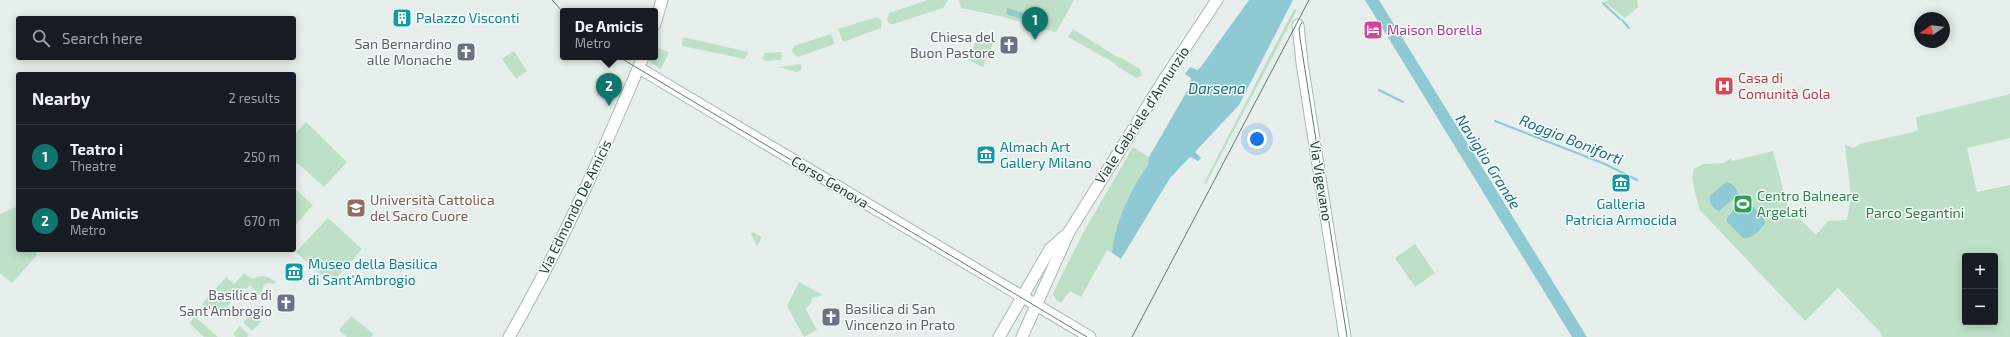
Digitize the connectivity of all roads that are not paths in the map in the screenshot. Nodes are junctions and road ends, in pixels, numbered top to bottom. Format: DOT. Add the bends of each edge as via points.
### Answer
graph roads {
  1 [pos="662,0"];
  2 [pos="1217,0"];
  3 [pos="658,14"];
  4 [pos="1298,25"];
  5 [pos="642,60"];
  6 [pos="637,72"];
  7 [pos="1069,232"];
  8 [pos="1022,296"];
  9 [pos="1038,305"];
  10 [pos="1067,325"];
  11 [pos="509,337"];
  12 [pos="999,337"];
  13 [pos="1022,337"];
  14 [pos="1079,337"];
  15 [pos="1090,337"];
  16 [pos="1346,337"];
  1 -- 3 [label="street"];
  2 -- 7 [label="street, Viale Gabriele d'Annunzio"];
  4 -- 16 [label="street, Via Vigevano"];
  5 -- 6 [label="street, Via Edmondo De Amicis"];
  6 -- 8 [label="street, Corso Genova" via="659,79"];
  6 -- 11 [label="street, Via Edmondo De Amicis" via="574,211 527,307"];
  7 -- 8 [label="street" via="1050,249"];
  7 -- 9 [label="street"];
  8 -- 9 [label="street, Corso Genova"];
  8 -- 12 [label="street"];
  9 -- 10 [label="street, Corso Genova"];
  9 -- 13 [label="street"];
  10 -- 14 [label="street"];
  10 -- 15 [label="street"];
}
